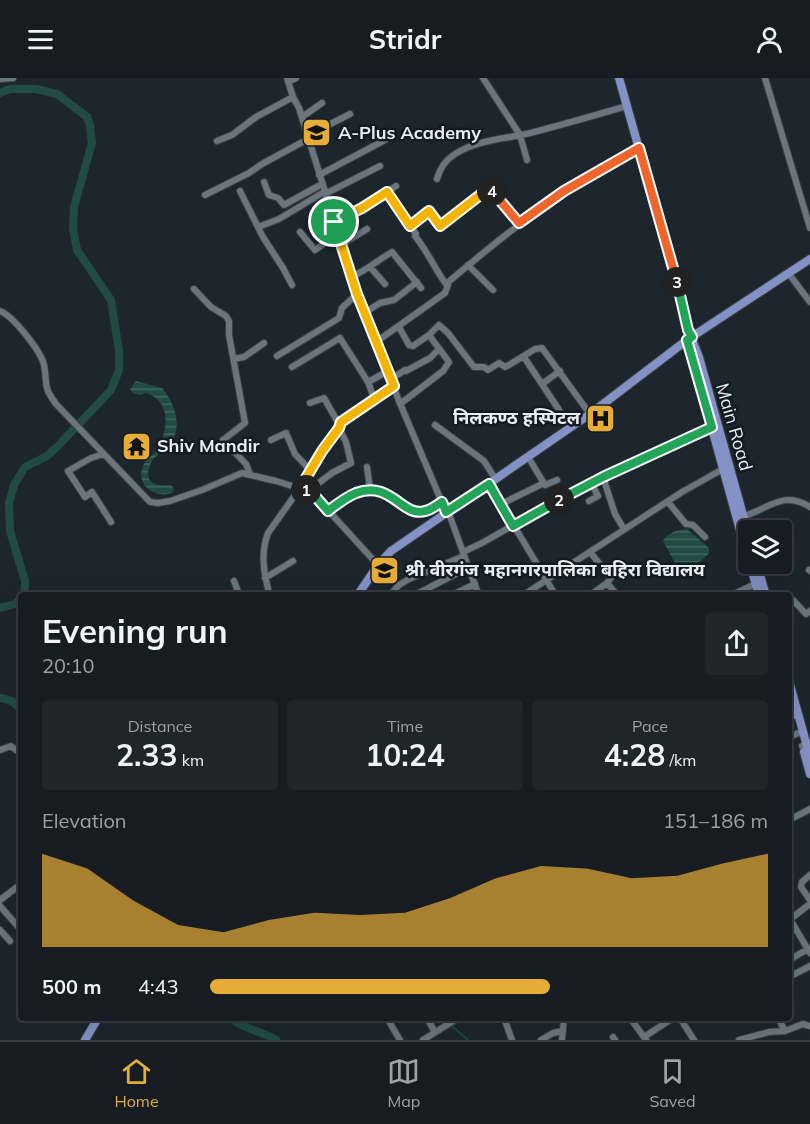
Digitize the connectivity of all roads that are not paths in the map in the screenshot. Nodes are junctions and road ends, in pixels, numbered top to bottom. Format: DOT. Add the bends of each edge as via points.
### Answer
graph roads {
  1 [pos="13,78"];
  2 [pos="296,78"];
  3 [pos="483,78"];
  4 [pos="619,78"];
  5 [pos="765,78"];
  6 [pos="0,79"];
  7 [pos="287,80"];
  8 [pos="292,97"];
  9 [pos="322,103"];
  10 [pos="627,106"];
  11 [pos="350,114"];
  12 [pos="302,117"];
  13 [pos="520,135"];
  14 [pos="308,137"];
  15 [pos="385,140"];
  16 [pos="217,141"];
  17 [pos="639,148"];
  18 [pos="527,160"];
  19 [pos="380,166"];
  20 [pos="319,175"];
  21 [pos="436,179"];
  22 [pos="264,183"];
  23 [pos="322,184"];
  24 [pos="396,186"];
  25 [pos="240,191"];
  26 [pos="387,192"];
  27 [pos="325,193"];
  28 [pos="205,195"];
  29 [pos="334,222"];
  30 [pos="519,223"];
  31 [pos="410,226"];
  32 [pos="258,227"];
  33 [pos="810,228"];
  34 [pos="367,229"];
  35 [pos="300,232"];
  36 [pos="338,234"];
  37 [pos="341,245"];
  38 [pos="810,259"];
  39 [pos="468,265"];
  40 [pos="370,267"];
  41 [pos="789,274"];
  42 [pos="351,277"];
  43 [pos="385,284"];
  44 [pos="446,284"];
  45 [pos="292,285"];
  46 [pos="194,289"];
  47 [pos="493,290"];
  48 [pos="357,294"];
  49 [pos="810,302"];
  50 [pos="0,311"];
  51 [pos="364,313"];
  52 [pos="399,327"];
  53 [pos="429,335"];
  54 [pos="689,336"];
  55 [pos="376,342"];
  56 [pos="264,343"];
  57 [pos="439,349"];
  58 [pos="277,356"];
  59 [pos="524,357"];
  60 [pos="234,359"];
  61 [pos="291,367"];
  62 [pos="560,370"];
  63 [pos="387,371"];
  64 [pos="368,382"];
  65 [pos="392,382"];
  66 [pos="542,384"];
  67 [pos="374,398"];
  68 [pos="310,403"];
  69 [pos="400,404"];
  70 [pos="590,414"];
  71 [pos="435,425"];
  72 [pos="715,426"];
  73 [pos="339,427"];
  74 [pos="569,428"];
  75 [pos="271,440"];
  76 [pos="104,454"];
  77 [pos="528,457"];
  78 [pos="367,467"];
  79 [pos="723,469"];
  80 [pos="310,470"];
  81 [pos="250,474"];
  82 [pos="603,477"];
  83 [pos="557,480"];
  84 [pos="493,482"];
  85 [pos="544,483"];
  86 [pos="591,483"];
  87 [pos="300,488"];
  88 [pos="370,489"];
  89 [pos="308,491"];
  90 [pos="589,501"];
  91 [pos="442,502"];
  92 [pos="668,502"];
  93 [pos="501,504"];
  94 [pos="810,507"];
  95 [pos="328,511"];
  96 [pos="447,512"];
  97 [pos="741,517"];
  98 [pos="742,520"];
  99 [pos="742,520"];
  100 [pos="111,522"];
  101 [pos="513,526"];
  102 [pos="624,529"];
  103 [pos="705,537"];
  104 [pos="590,552"];
  105 [pos="463,554"];
  106 [pos="293,561"];
  107 [pos="378,565"];
  108 [pos="469,567"];
  109 [pos="755,574"];
  110 [pos="758,574"];
  111 [pos="265,578"];
  112 [pos="546,580"];
  113 [pos="234,581"];
  114 [pos="759,582"];
  115 [pos="607,583"];
  116 [pos="475,584"];
  117 [pos="238,592"];
  118 [pos="269,592"];
  119 [pos="360,592"];
  120 [pos="394,592"];
  121 [pos="421,592"];
  122 [pos="458,592"];
  123 [pos="478,592"];
  124 [pos="528,592"];
  125 [pos="554,592"];
  126 [pos="595,592"];
  127 [pos="615,592"];
  128 [pos="738,592"];
  129 [pos="759,592"];
  130 [pos="764,592"];
  131 [pos="793,600"];
  132 [pos="810,611"];
  133 [pos="792,695"];
  134 [pos="792,709"];
  135 [pos="800,732"];
  136 [pos="792,736"];
  137 [pos="806,744"];
  138 [pos="0,750"];
  139 [pos="18,751"];
  140 [pos="810,757"];
  141 [pos="810,774"];
  142 [pos="810,809"];
  143 [pos="792,818"];
  144 [pos="810,874"];
  145 [pos="18,886"];
  146 [pos="0,900"];
  147 [pos="810,902"];
  148 [pos="0,906"];
  149 [pos="792,917"];
  150 [pos="792,925"];
  151 [pos="18,927"];
  152 [pos="0,930"];
  153 [pos="10,941"];
  154 [pos="809,951"];
  155 [pos="792,959"];
  156 [pos="810,966"];
  157 [pos="792,975"];
  158 [pos="96,1021"];
  159 [pos="389,1021"];
  160 [pos="429,1021"];
  161 [pos="453,1021"];
  162 [pos="505,1021"];
  163 [pos="564,1021"];
  164 [pos="632,1021"];
  165 [pos="669,1021"];
  166 [pos="682,1021"];
  167 [pos="780,1021"];
  168 [pos="810,1026"];
  169 [pos="563,1030"];
  170 [pos="785,1031"];
  171 [pos="435,1032"];
  172 [pos="645,1038"];
  173 [pos="85,1040"];
  174 [pos="400,1040"];
  175 [pos="423,1040"];
  176 [pos="512,1040"];
  177 [pos="541,1040"];
  178 [pos="562,1040"];
  179 [pos="694,1040"];
  180 [pos="739,1040"];
  1 -- 6 [label="street"];
  2 -- 7 [label="street"];
  3 -- 13 [label="street"];
  4 -- 10 [label="main road, Main Road"];
  5 -- 33 [label="street"];
  7 -- 8 [label="street"];
  8 -- 12 [label="street"];
  8 -- 16 [label="street"];
  9 -- 12 [label="street"];
  10 -- 13 [label="street"];
  10 -- 17 [label="main road, Main Road"];
  11 -- 14 [label="street"];
  12 -- 14 [label="street"];
  13 -- 18 [label="street"];
  13 -- 21 [label="street" via="498,138 454,154 440,168"];
  14 -- 20 [label="street"];
  14 -- 28 [label="street"];
  15 -- 20 [label="street"];
  17 -- 30 [label="street" via="564,191"];
  17 -- 54 [label="main road, Main Road"];
  19 -- 27 [label="street"];
  20 -- 23 [label="street"];
  22 -- 23 [label="street" via="269,195 284,205"];
  23 -- 27 [label="street"];
  24 -- 26 [label="street"];
  25 -- 32 [label="street"];
  26 -- 29 [label="street"];
  26 -- 31 [label="street"];
  27 -- 29 [label="street"];
  27 -- 32 [label="street"];
  29 -- 36 [label="street"];
  30 -- 31 [label="street" via="489,188 440,226 429,211"];
  30 -- 39 [label="street"];
  31 -- 44 [label="street" via="429,254 430,264"];
  32 -- 45 [label="street"];
  34 -- 37 [label="street"];
  35 -- 36 [label="street" via="315,250"];
  36 -- 37 [label="street"];
  37 -- 42 [label="street"];
  38 -- 41 [label="main road"];
  39 -- 44 [label="street"];
  39 -- 47 [label="street"];
  40 -- 42 [label="street"];
  40 -- 43 [label="street"];
  40 -- 51 [label="street" via="392,252 419,285"];
  41 -- 49 [label="street"];
  41 -- 54 [label="main road"];
  42 -- 48 [label="street"];
  44 -- 52 [label="street" via="445,293"];
  46 -- 60 [label="street" via="229,321"];
  48 -- 51 [label="street"];
  48 -- 58 [label="street" via="342,308 339,318"];
  50 -- 76 [label="street" via="26,335 41,359 46,387 56,404"];
  51 -- 55 [label="street"];
  52 -- 53 [label="street" via="409,345"];
  52 -- 55 [label="street"];
  53 -- 57 [label="street"];
  53 -- 59 [label="street" via="439,325 474,367 488,370 500,363 505,367"];
  54 -- 70 [label="main road"];
  54 -- 72 [label="main road, Main Road"];
  55 -- 63 [label="street"];
  56 -- 60 [label="street"];
  57 -- 65 [label="street"];
  57 -- 69 [label="street" via="449,364"];
  59 -- 62 [label="street" via="542,348"];
  59 -- 66 [label="street"];
  60 -- 81 [label="street" via="245,423 223,440 246,464"];
  61 -- 64 [label="street" via="340,338"];
  62 -- 66 [label="street"];
  62 -- 70 [label="street"];
  63 -- 64 [label="street"];
  63 -- 65 [label="street"];
  64 -- 67 [label="street"];
  65 -- 67 [label="street"];
  65 -- 69 [label="street"];
  66 -- 74 [label="street"];
  67 -- 73 [label="street"];
  68 -- 73 [label="street" via="324,398"];
  69 -- 91 [label="street"];
  70 -- 74 [label="main road"];
  71 -- 84 [label="street" via="484,461"];
  72 -- 79 [label="main road, Main Road"];
  72 -- 82 [label="street"];
  72 -- 97 [label="main road, Main Road"];
  73 -- 80 [label="street"];
  73 -- 89 [label="street" via="351,463"];
  74 -- 77 [label="main road"];
  75 -- 80 [label="street" via="286,433 295,454"];
  76 -- 81 [label="street" via="150,502 158,503 242,473"];
  76 -- 100 [label="street" via="68,471 85,497 92,492"];
  77 -- 84 [label="main road"];
  77 -- 85 [label="street"];
  78 -- 88 [label="street"];
  79 -- 92 [label="street"];
  79 -- 97 [label="main road, Main Road"];
  80 -- 87 [label="street"];
  81 -- 87 [label="street"];
  82 -- 86 [label="street"];
  82 -- 102 [label="street"];
  83 -- 85 [label="street"];
  84 -- 93 [label="street"];
  84 -- 96 [label="main road"];
  85 -- 93 [label="street"];
  86 -- 90 [label="street" via="598,496"];
  86 -- 101 [label="street"];
  87 -- 89 [label="street"];
  87 -- 111 [label="street" via="265,541"];
  88 -- 91 [label="street" via="384,491 418,511"];
  88 -- 95 [label="street" via="348,496"];
  89 -- 95 [label="street"];
  91 -- 96 [label="street"];
  92 -- 102 [label="street"];
  92 -- 103 [label="street" via="686,524 693,525"];
  93 -- 101 [label="street"];
  94 -- 97 [label="street" via="786,499"];
  95 -- 107 [label="street"];
  96 -- 105 [label="street"];
  96 -- 107 [label="main road" via="391,551"];
  97 -- 98 [label="main road, Main Road"];
  97 -- 99 [label="main road, Main Road"];
  101 -- 105 [label="street"];
  101 -- 112 [label="street"];
  102 -- 104 [label="street"];
  104 -- 112 [label="street"];
  104 -- 115 [label="street" via="610,575"];
  105 -- 108 [label="street"];
  105 -- 120 [label="street" via="409,579"];
  106 -- 111 [label="street"];
  107 -- 119 [label="main road"];
  108 -- 116 [label="street"];
  108 -- 121 [label="street"];
  109 -- 114 [label="main road"];
  110 -- 114 [label="main road"];
  111 -- 118 [label="street"];
  112 -- 124 [label="street"];
  112 -- 125 [label="street"];
  113 -- 117 [label="street"];
  114 -- 128 [label="street"];
  114 -- 129 [label="main road"];
  114 -- 130 [label="main road"];
  115 -- 126 [label="street"];
  115 -- 127 [label="street"];
  116 -- 122 [label="street"];
  116 -- 123 [label="street"];
  131 -- 132 [label="street" via="806,614"];
  133 -- 135 [label="main road"];
  134 -- 135 [label="main road"];
  135 -- 136 [label="street"];
  135 -- 137 [label="main road"];
  137 -- 140 [label="main road"];
  137 -- 141 [label="main road"];
  138 -- 139 [label="street" via="11,746"];
  142 -- 143 [label="street"];
  144 -- 147 [label="street" via="801,887"];
  145 -- 146 [label="street"];
  147 -- 149 [label="street"];
  148 -- 151 [label="street"];
  150 -- 154 [label="street"];
  152 -- 153 [label="street"];
  154 -- 155 [label="street"];
  156 -- 157 [label="street"];
  158 -- 173 [label="main road"];
  159 -- 174 [label="street"];
  160 -- 171 [label="street"];
  161 -- 171 [label="street"];
  162 -- 176 [label="street"];
  163 -- 169 [label="street"];
  164 -- 172 [label="street"];
  165 -- 172 [label="street"];
  166 -- 179 [label="street"];
  167 -- 170 [label="street"];
  168 -- 170 [label="street" via="803,1024"];
  169 -- 177 [label="street"];
  169 -- 178 [label="street"];
  170 -- 180 [label="street"];
  171 -- 175 [label="street"];
}
